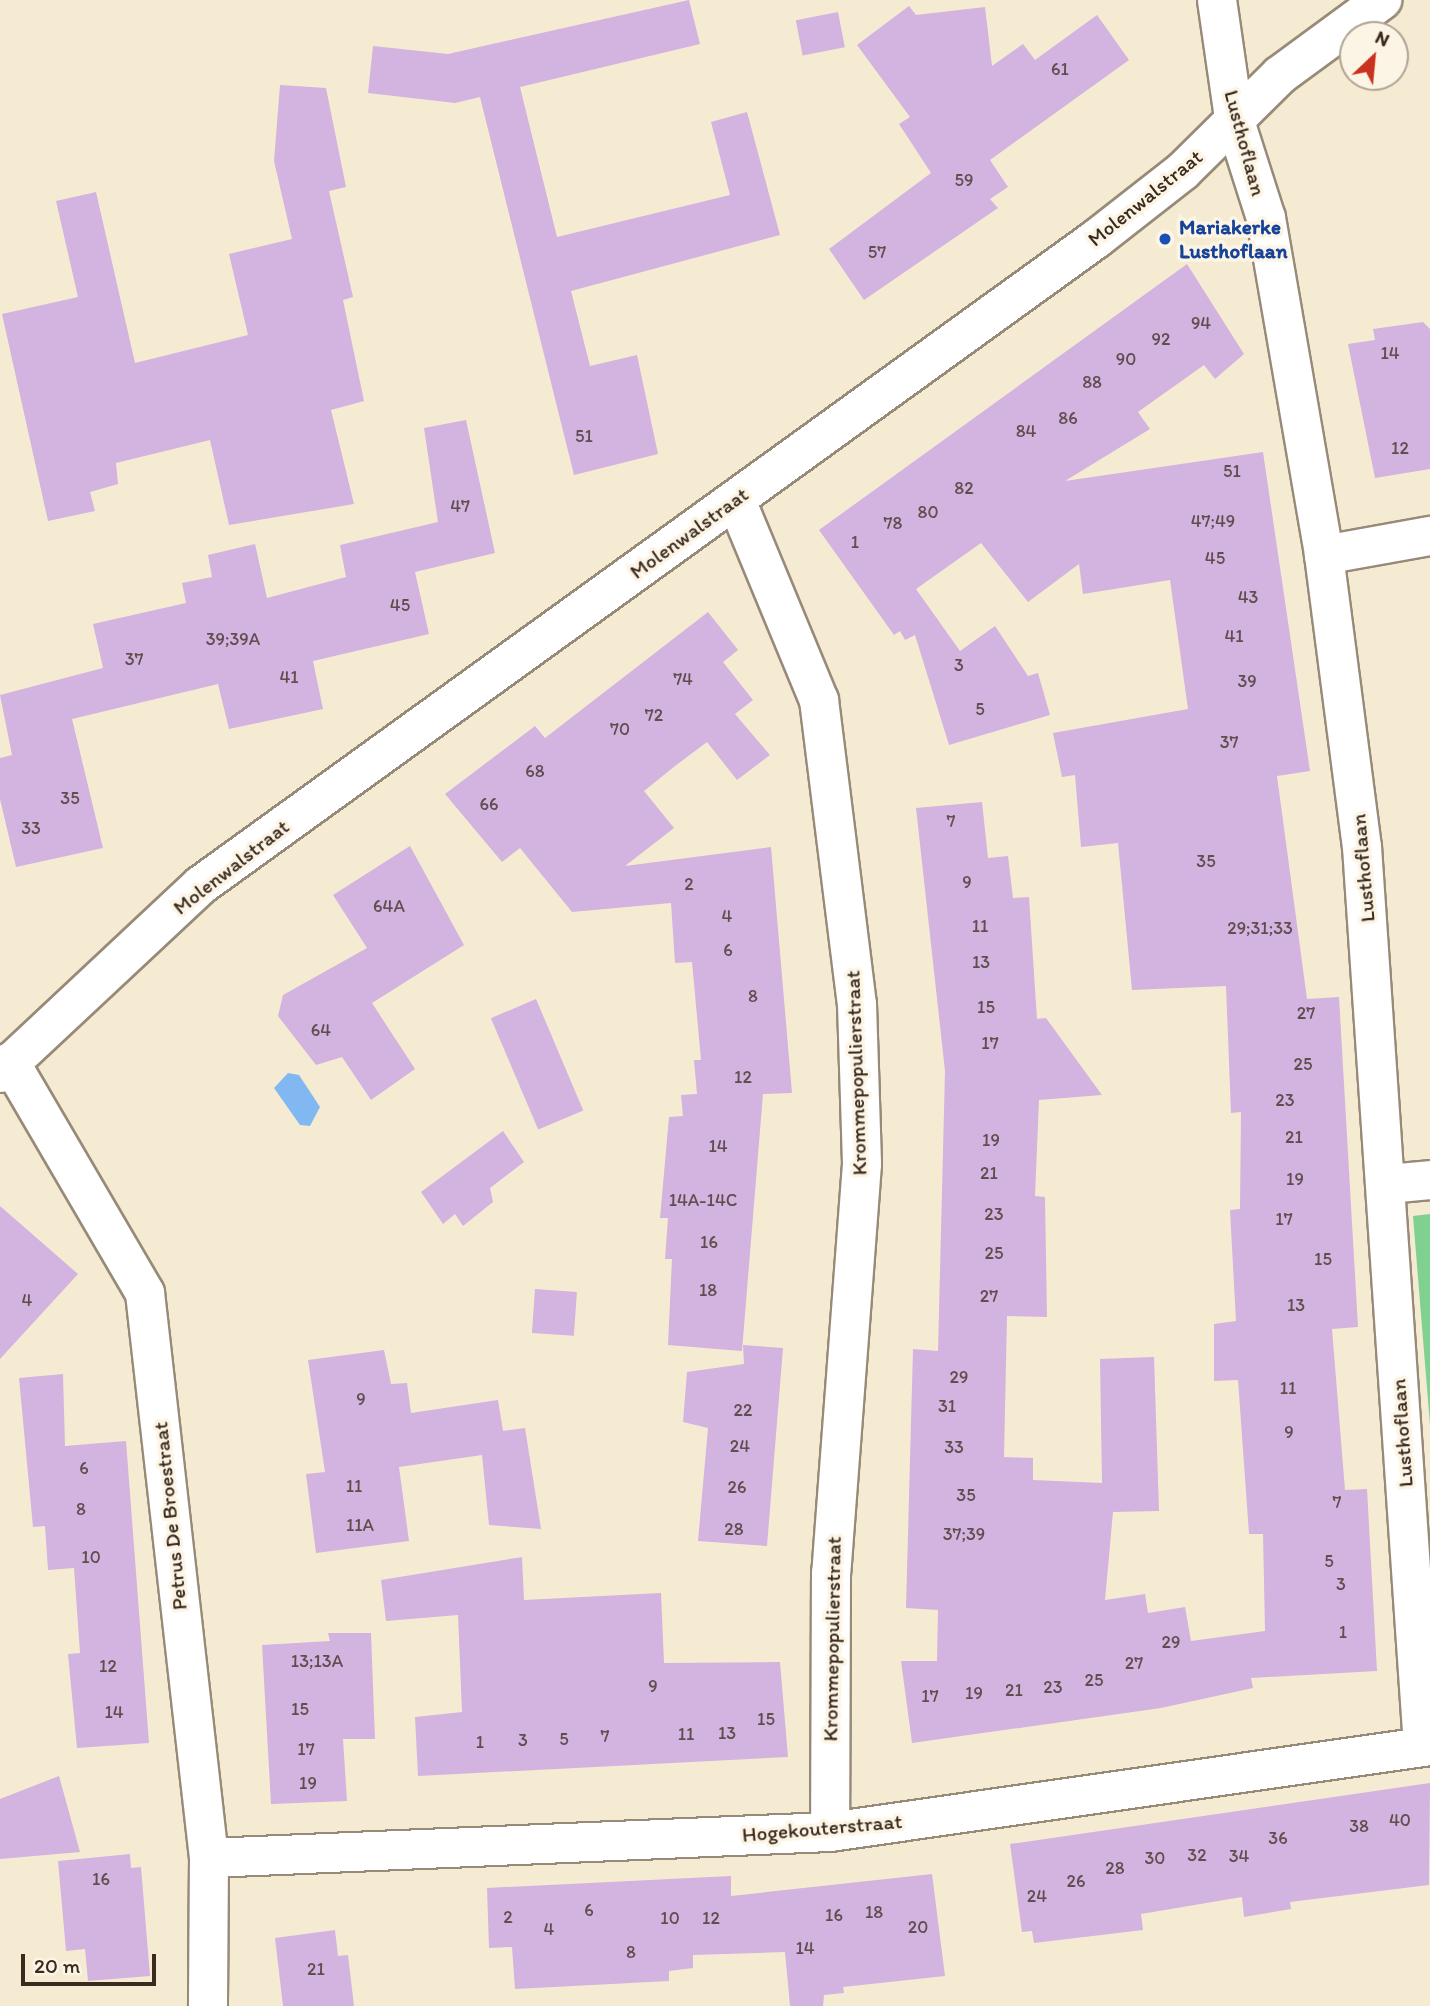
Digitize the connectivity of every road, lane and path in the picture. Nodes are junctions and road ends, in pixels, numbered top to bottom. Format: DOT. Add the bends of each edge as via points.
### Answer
graph roads {
  1 [pos="1217,0"];
  2 [pos="1382,0"];
  3 [pos="1234,118"];
  4 [pos="736,500"];
  5 [pos="1430,536"];
  6 [pos="1324,555"];
  7 [pos="5,1067"];
  8 [pos="1430,1180"];
  9 [pos="1388,1184"];
  10 [pos="1427,1746"];
  11 [pos="830,1832"];
  12 [pos="209,1858"];
  13 [pos="208,2006"];
  1 -- 3 [label="street, Lusthoflaan"];
  2 -- 3 [label="street, Molenwalstraat" via="1280,75"];
  3 -- 4 [label="street, Molenwalstraat" via="1183,172 1096,239"];
  3 -- 6 [label="street, Lusthoflaan" via="1266,218"];
  4 -- 7 [label="street, Molenwalstraat" via="201,885"];
  4 -- 11 [label="street, Krommepopulierstraat" via="819,700 857,1004 862,1164 831,1572"];
  5 -- 6 [label="street"];
  6 -- 9 [label="street, Lusthoflaan" via="1362,848"];
  7 -- 12 [label="street, Petrus De Broestraat" via="145,1293"];
  8 -- 9 [label="street"];
  9 -- 10 [label="street, Lusthoflaan"];
  10 -- 11 [label="street, Hogekouterstraat"];
  11 -- 12 [label="street, Hogekouterstraat"];
  12 -- 13 [label="street, Petrus De Broestraat"];
}
